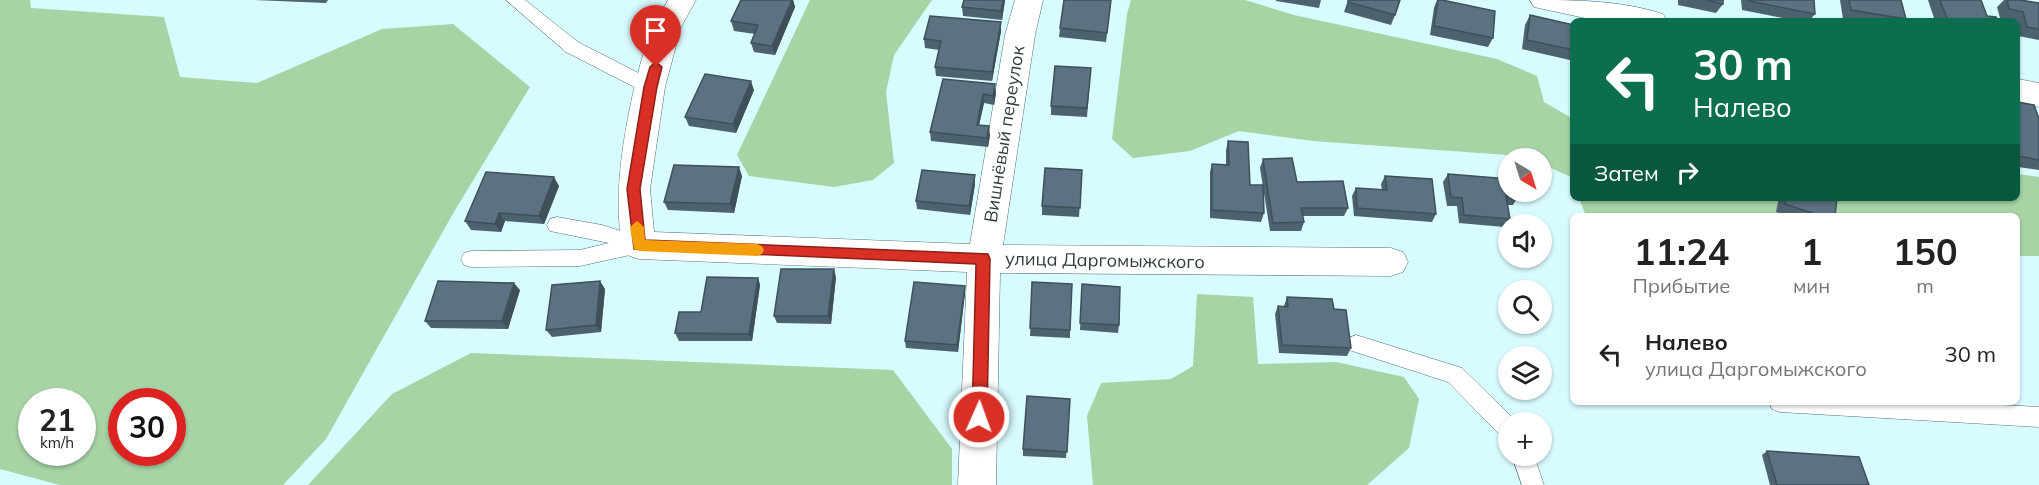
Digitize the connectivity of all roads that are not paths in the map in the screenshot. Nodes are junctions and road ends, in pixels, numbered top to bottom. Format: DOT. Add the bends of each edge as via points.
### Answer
graph roads {
  1 [pos="514,0"];
  2 [pos="682,0"];
  3 [pos="1029,0"];
  4 [pos="1544,0"];
  5 [pos="1637,18"];
  6 [pos="650,87"];
  7 [pos="2020,91"];
  8 [pos="2039,95"];
  9 [pos="557,225"];
  10 [pos="639,245"];
  11 [pos="471,259"];
  12 [pos="984,259"];
  13 [pos="1391,262"];
  14 [pos="1356,344"];
  15 [pos="1832,405"];
  16 [pos="2039,417"];
  17 [pos="1498,418"];
  18 [pos="1526,466"];
  19 [pos="977,485"];
  20 [pos="1533,485"];
  1 -- 6 [label="lane" via="572,47"];
  2 -- 6 [label="street" via="667,27"];
  3 -- 12 [label="street, Вишнёвый переулок"];
  4 -- 5 [label="street"];
  6 -- 10 [label="street" via="634,189"];
  7 -- 8 [label="street"];
  9 -- 10 [label="lane"];
  10 -- 11 [label="lane" via="580,258"];
  10 -- 12 [label="street, улица Даргомыжского"];
  12 -- 13 [label="street, улица Даргомыжского"];
  12 -- 19 [label="street, Вишнёвый переулок"];
  14 -- 17 [label="lane" via="1455,375"];
  15 -- 16 [label="lane"];
  18 -- 20 [label="lane"];
}
